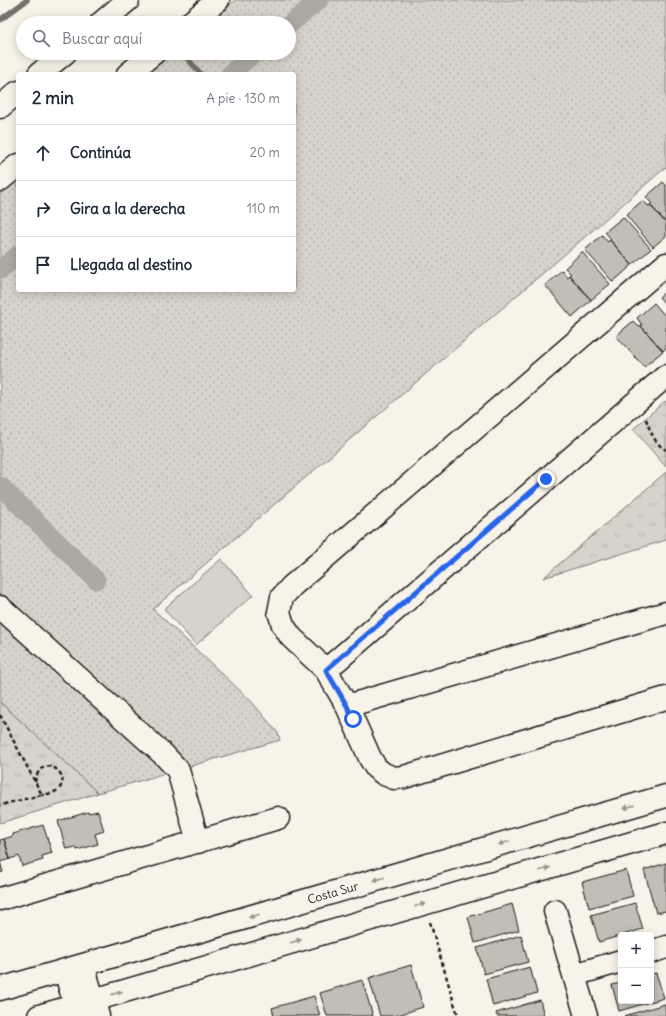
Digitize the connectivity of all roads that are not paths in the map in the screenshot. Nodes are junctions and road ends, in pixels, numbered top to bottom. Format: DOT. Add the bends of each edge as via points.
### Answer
graph roads {
  1 [pos="128,0"];
  2 [pos="218,0"];
  3 [pos="109,16"];
  4 [pos="199,16"];
  5 [pos="56,60"];
  6 [pos="145,60"];
  7 [pos="41,72"];
  8 [pos="130,72"];
  9 [pos="16,94"];
  10 [pos="0,107"];
  11 [pos="16,167"];
  12 [pos="0,180"];
  13 [pos="666,264"];
  14 [pos="666,376"];
  15 [pos="0,607"];
  16 [pos="666,613"];
  17 [pos="326,670"];
  18 [pos="666,698"];
  19 [pos="347,706"];
  20 [pos="666,796"];
  21 [pos="278,818"];
  22 [pos="666,833"];
  23 [pos="198,842"];
  24 [pos="0,899"];
  25 [pos="555,911"];
  26 [pos="666,947"];
  27 [pos="654,951"];
  28 [pos="618,962"];
  29 [pos="74,968"];
  30 [pos="574,975"];
  31 [pos="0,989"];
  32 [pos="86,1009"];
  33 [pos="39,1016"];
  34 [pos="586,1016"];
  1 -- 3 [label="main road"];
  2 -- 4 [label="main road"];
  5 -- 7 [label="main road"];
  6 -- 8 [label="main road"];
  9 -- 10 [label="main road"];
  11 -- 12 [label="main road"];
  13 -- 17 [label="main road" via="282,597 279,612 283,625 291,637"];
  14 -- 17 [label="main road"];
  15 -- 23 [label="main road" via="178,770"];
  16 -- 19 [label="main road"];
  17 -- 19 [label="main road"];
  18 -- 19 [label="main road" via="394,778 376,768"];
  20 -- 29 [label="main road, Costa Sur, one-way"];
  21 -- 23 [label="main road"];
  32 -- 22 [label="main road, one-way" via="424,904"];
  23 -- 24 [label="main road"];
  25 -- 30 [label="main road"];
  26 -- 27 [label="main road"];
  28 -- 30 [label="main road"];
  29 -- 31 [label="main road, Costa Sur"];
  29 -- 32 [label="main road"];
  30 -- 34 [label="main road"];
  32 -- 33 [label="main road"];
}
